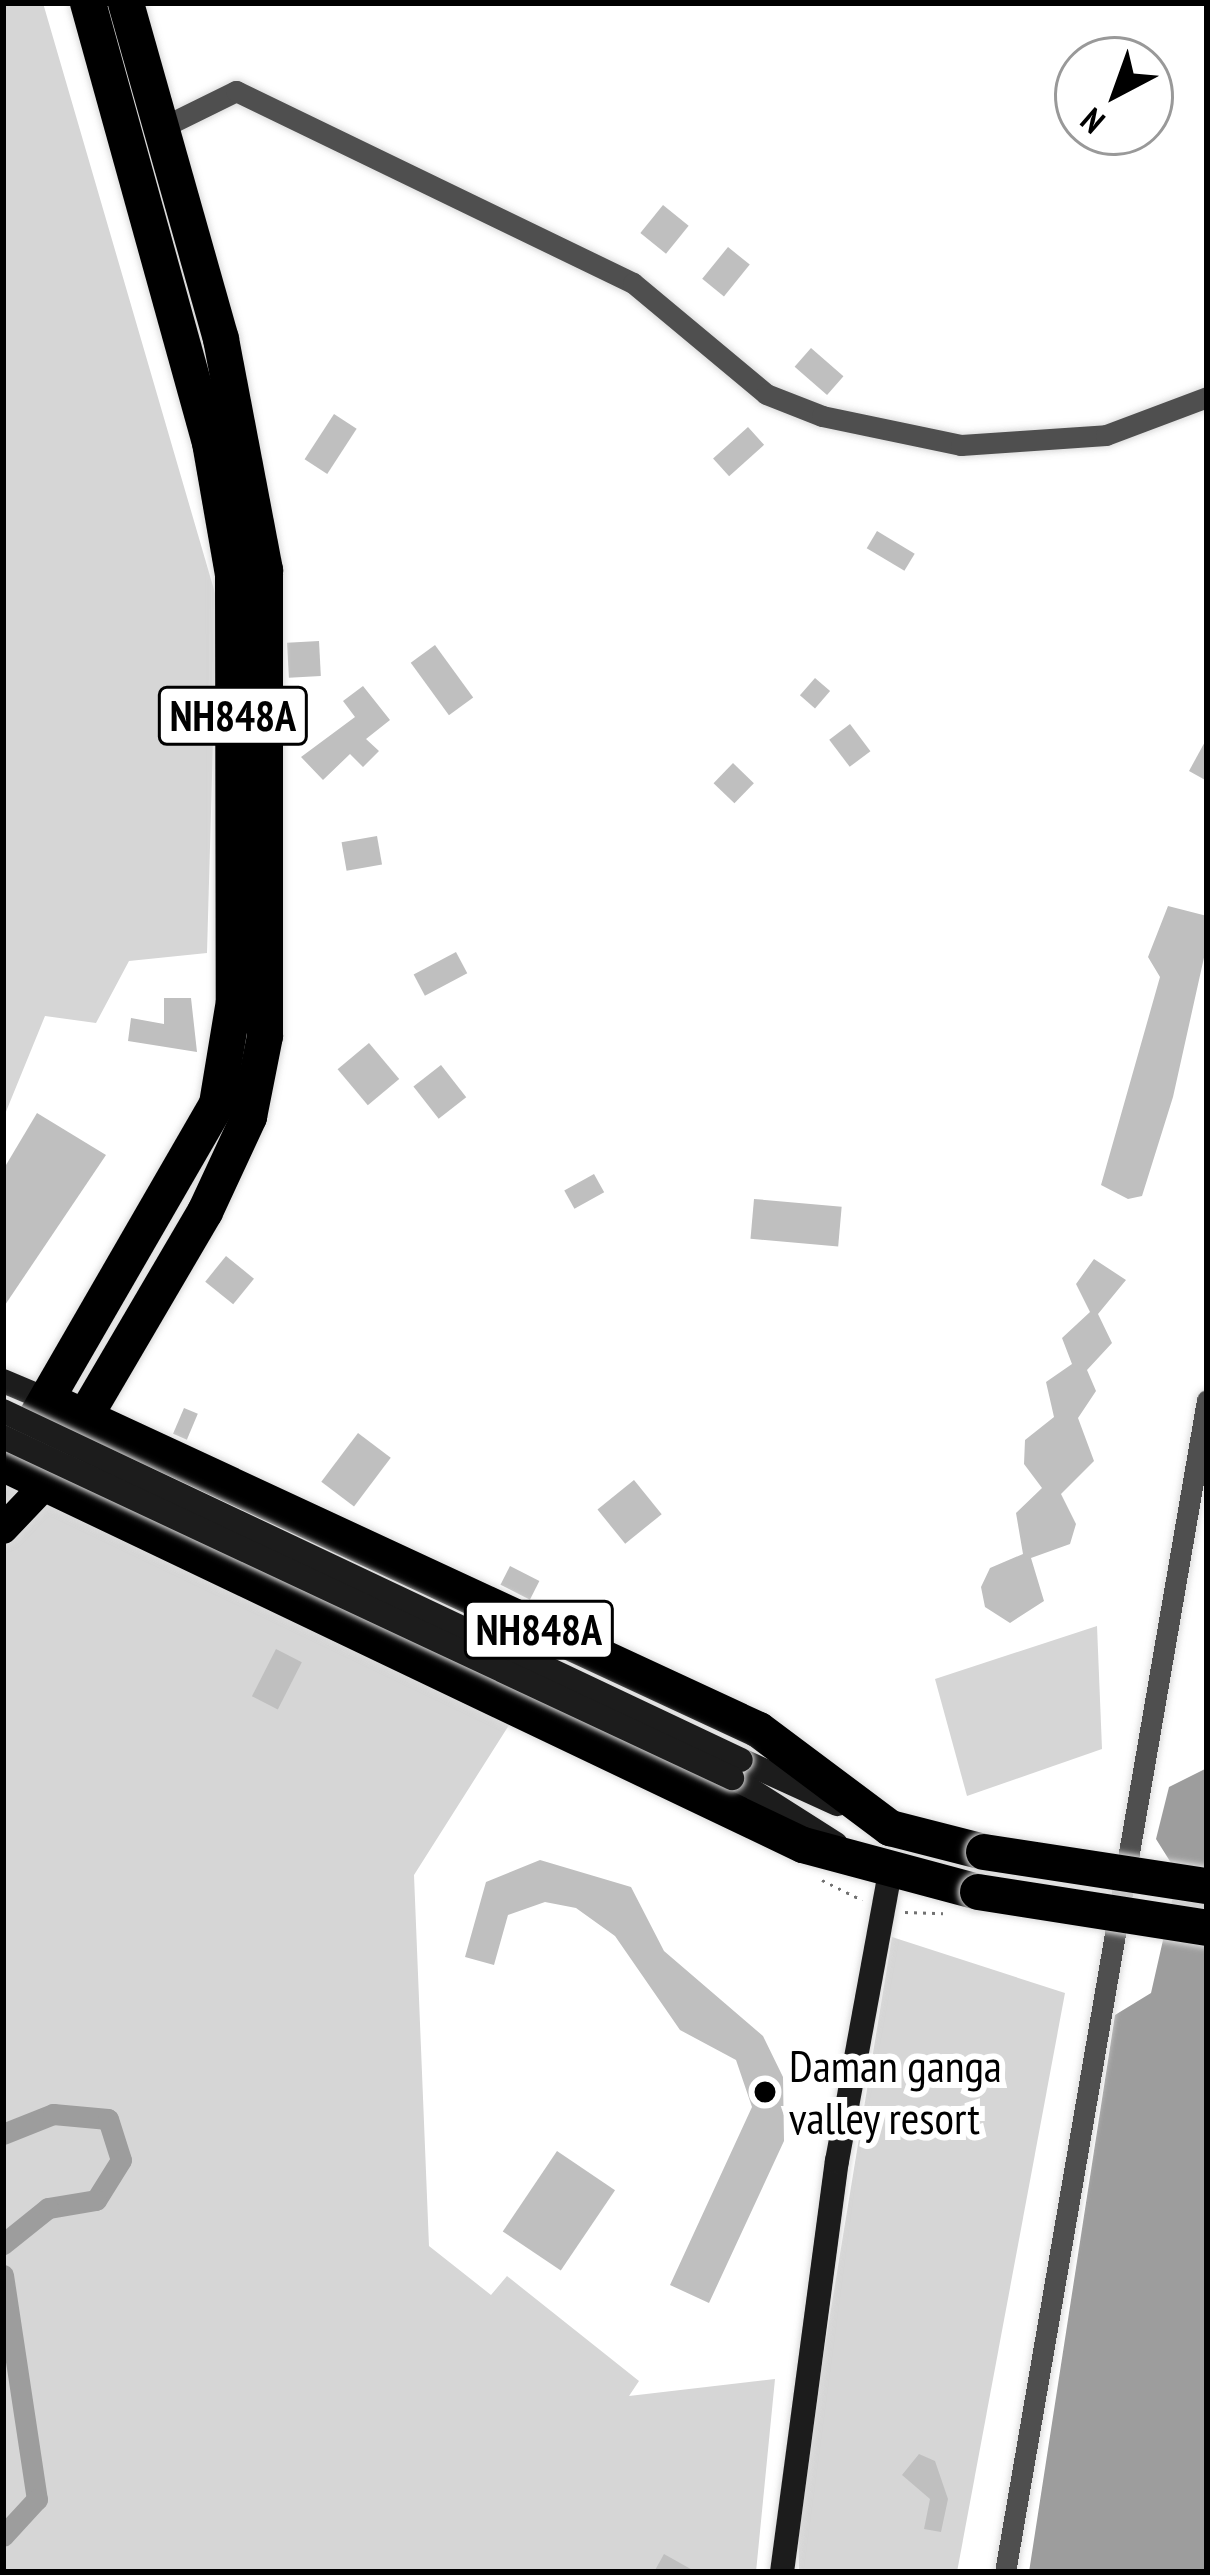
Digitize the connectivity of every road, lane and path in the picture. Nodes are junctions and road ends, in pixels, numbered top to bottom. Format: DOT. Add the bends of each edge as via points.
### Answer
graph roads {
  1 [pos="88,3"];
  2 [pos="126,3"];
  3 [pos="167,125"];
  4 [pos="1207,397"];
  5 [pos="3,1381"];
  6 [pos="48,1400"];
  7 [pos="1207,1400"];
  8 [pos="3,1411"];
  9 [pos="84,1417"];
  10 [pos="4,1460"];
  11 [pos="43,1486"];
  12 [pos="3,1529"];
  13 [pos="736,1769"];
  14 [pos="890,1828"];
  15 [pos="874,1863"];
  16 [pos="1207,1886"];
  17 [pos="1207,1928"];
  18 [pos="782,2572"];
  19 [pos="1005,2572"];
  1 -- 6 [label="highway, NH848A" via="210,443 233,575 234,1001 217,1104"];
  2 -- 3 [label="highway, NH848A"];
  3 -- 4 [label="street" via="236,92 633,283 766,394 822,416 961,445 1106,435"];
  3 -- 9 [label="highway, NH848A" via="265,570 265,1036 249,1117 205,1213"];
  5 -- 6 [label="main road"];
  6 -- 9 [label="highway, NH848A"];
  6 -- 10 [label="highway"];
  7 -- 19 [label="street"];
  8 -- 13 [label="main road, bridge"];
  9 -- 11 [label="highway"];
  9 -- 14 [label="highway, NH848A" via="759,1730"];
  10 -- 11 [label="highway"];
  10 -- 13 [label="main road, bridge"];
  11 -- 12 [label="main road"];
  11 -- 15 [label="highway" via="659,1767 803,1845"];
  13 -- 14 [label="main road"];
  13 -- 15 [label="main road"];
  14 -- 16 [label="highway, NH848A, bridge" via="984,1852"];
  15 -- 17 [label="highway, bridge" via="978,1892"];
  15 -- 18 [label="main road"];
}
